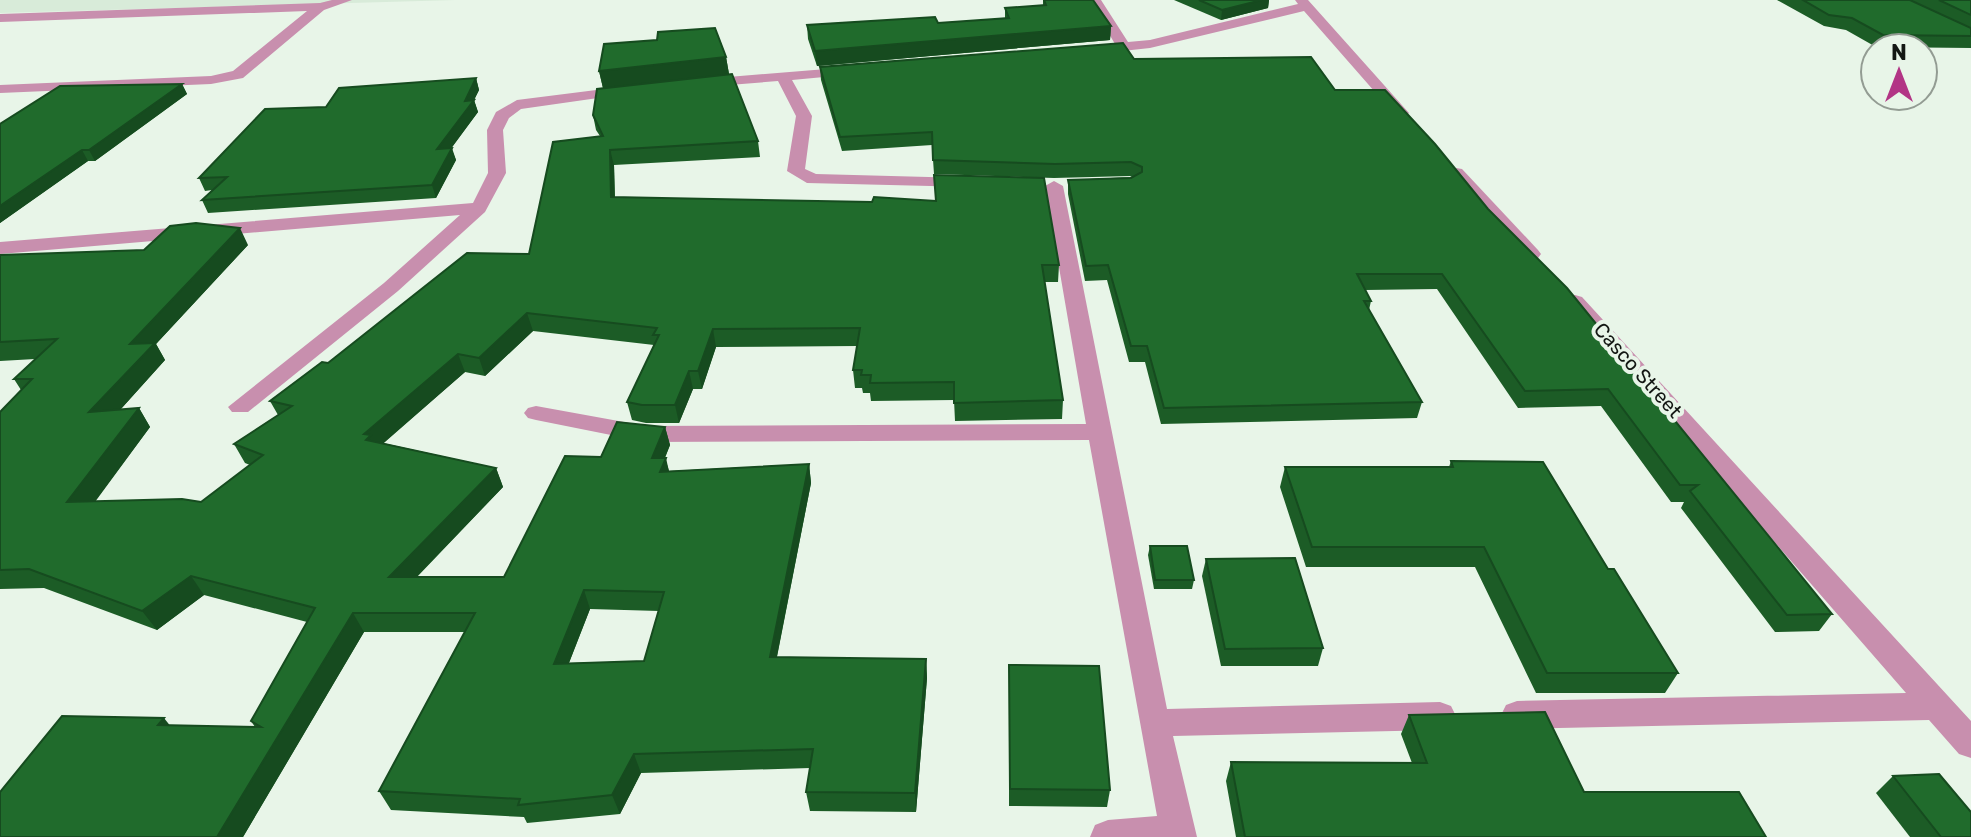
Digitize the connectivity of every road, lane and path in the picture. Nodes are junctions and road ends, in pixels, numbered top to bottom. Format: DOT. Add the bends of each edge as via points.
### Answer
graph roads {
  1 [pos="346,0"];
  2 [pos="1095,0"];
  3 [pos="1304,3"];
  4 [pos="320,7"];
  5 [pos="0,18"];
  6 [pos="1125,48"];
  7 [pos="1079,52"];
  8 [pos="861,70"];
  9 [pos="782,76"];
  10 [pos="691,84"];
  11 [pos="0,89"];
  12 [pos="644,89"];
  13 [pos="1413,126"];
  14 [pos="1445,161"];
  15 [pos="979,184"];
  16 [pos="1054,186"];
  17 [pos="479,208"];
  18 [pos="0,248"];
  19 [pos="1542,265"];
  20 [pos="1563,289"];
  21 [pos="240,407"];
  22 [pos="536,413"];
  23 [pos="1100,432"];
  24 [pos="1938,706"];
  25 [pos="1154,723"];
  26 [pos="1971,744"];
  27 [pos="1179,834"];
  28 [pos="1108,837"];
  1 -- 4 [label="street"];
  2 -- 6 [label="street"];
  3 -- 6 [label="street"];
  3 -- 13 [label="street"];
  4 -- 5 [label="street"];
  4 -- 11 [label="street" via="238,75"];
  6 -- 7 [label="street"];
  8 -- 9 [label="street"];
  9 -- 10 [label="street"];
  9 -- 15 [label="street" via="804,116 796,171 813,179"];
  12 -- 17 [label="street" via="517,105 502,115 495,130 497,173"];
  14 -- 19 [label="street"];
  16 -- 23 [label="street"];
  17 -- 18 [label="street"];
  17 -- 21 [label="street" via="391,287"];
  20 -- 24 [label="street, Casco Street"];
  22 -- 23 [label="street" via="646,434"];
  23 -- 25 [label="street"];
  24 -- 25 [label="street"];
  24 -- 26 [label="street, Casco Street"];
  25 -- 27 [label="street"];
  27 -- 28 [label="street"];
}
